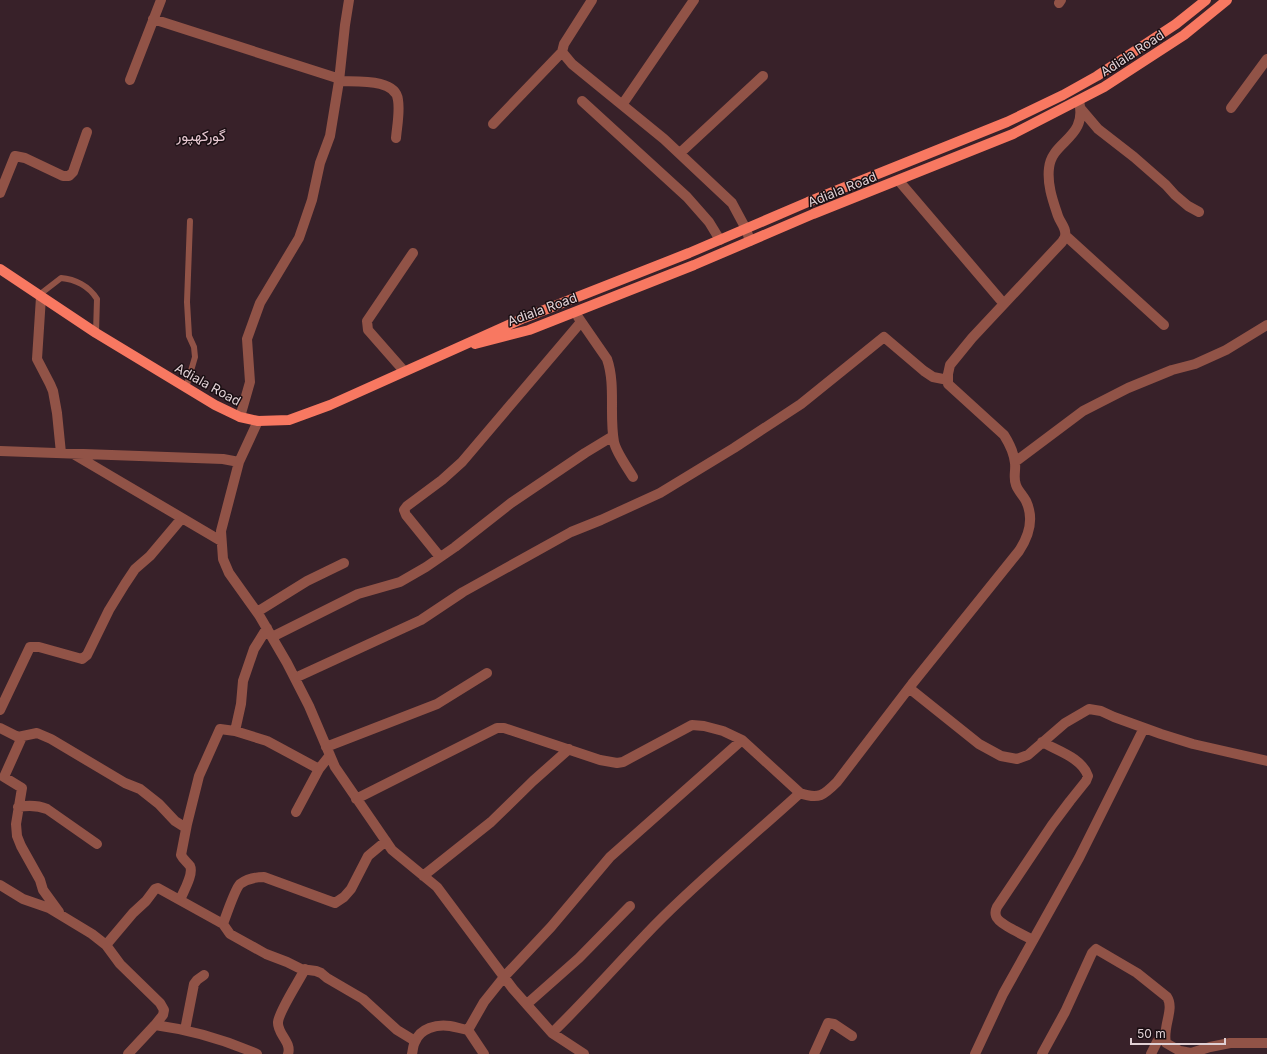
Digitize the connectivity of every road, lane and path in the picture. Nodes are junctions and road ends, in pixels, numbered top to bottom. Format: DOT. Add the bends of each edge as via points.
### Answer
graph roads {
  1 [pos="161,0"];
  2 [pos="349,0"];
  3 [pos="592,0"];
  4 [pos="694,0"];
  5 [pos="1206,0"];
  6 [pos="1227,0"];
  7 [pos="153,19"];
  8 [pos="562,52"];
  9 [pos="1267,59"];
  10 [pos="763,76"];
  11 [pos="130,80"];
  12 [pos="339,80"];
  13 [pos="582,101"];
  14 [pos="622,105"];
  15 [pos="1080,105"];
  16 [pos="1231,108"];
  17 [pos="493,124"];
  18 [pos="87,132"];
  19 [pos="396,138"];
  20 [pos="680,154"];
  21 [pos="899,181"];
  22 [pos="0,193"];
  23 [pos="1198,212"];
  24 [pos="190,221"];
  25 [pos="746,229"];
  26 [pos="1066,236"];
  27 [pos="720,240"];
  28 [pos="750,241"];
  29 [pos="413,252"];
  30 [pos="0,269"];
  31 [pos="40,296"];
  32 [pos="1004,304"];
  33 [pos="575,312"];
  34 [pos="581,322"];
  35 [pos="1164,325"];
  36 [pos="1267,325"];
  37 [pos="96,333"];
  38 [pos="443,353"];
  39 [pos="404,371"];
  40 [pos="948,380"];
  41 [pos="186,388"];
  42 [pos="240,417"];
  43 [pos="258,421"];
  44 [pos="613,436"];
  45 [pos="0,451"];
  46 [pos="61,453"];
  47 [pos="73,454"];
  48 [pos="239,462"];
  49 [pos="1015,462"];
  50 [pos="633,477"];
  51 [pos="182,518"];
  52 [pos="221,541"];
  53 [pos="440,557"];
  54 [pos="344,563"];
  55 [pos="257,612"];
  56 [pos="267,628"];
  57 [pos="272,638"];
  58 [pos="487,673"];
  59 [pos="295,678"];
  60 [pos="910,688"];
  61 [pos="0,710"];
  62 [pos="0,728"];
  63 [pos="1144,728"];
  64 [pos="235,731"];
  65 [pos="22,737"];
  66 [pos="742,740"];
  67 [pos="1042,742"];
  68 [pos="569,749"];
  69 [pos="328,751"];
  70 [pos="1267,761"];
  71 [pos="319,769"];
  72 [pos="800,793"];
  73 [pos="356,799"];
  74 [pos="18,807"];
  75 [pos="296,812"];
  76 [pos="186,828"];
  77 [pos="386,841"];
  78 [pos="97,844"];
  79 [pos="423,876"];
  80 [pos="0,885"];
  81 [pos="180,900"];
  82 [pos="630,906"];
  83 [pos="62,915"];
  84 [pos="223,924"];
  85 [pos="1033,940"];
  86 [pos="106,945"];
  87 [pos="305,969"];
  88 [pos="204,976"];
  89 [pos="504,977"];
  90 [pos="527,1004"];
  91 [pos="155,1025"];
  92 [pos="185,1030"];
  93 [pos="468,1030"];
  94 [pos="552,1033"];
  95 [pos="1164,1035"];
  96 [pos="852,1036"];
  97 [pos="415,1041"];
  98 [pos="1267,1043"];
  99 [pos="128,1054"];
  100 [pos="257,1054"];
  101 [pos="288,1054"];
  102 [pos="412,1054"];
  103 [pos="484,1054"];
  104 [pos="584,1054"];
  105 [pos="814,1054"];
  106 [pos="976,1054"];
  107 [pos="1042,1054"];
  108 [pos="1151,1054"];
  1 -- 7 [label="street"];
  2 -- 12 [label="street"];
  3 -- 8 [label="street" via="564,44"];
  4 -- 14 [label="street"];
  5 -- 25 [label="main road, Adiala Road" via="1176,24 1097,76 1063,95 1007,122"];
  6 -- 15 [label="main road, Adiala Road" via="1178,38"];
  7 -- 11 [label="street"];
  7 -- 12 [label="street"];
  8 -- 14 [label="street" via="572,64"];
  8 -- 17 [label="street"];
  9 -- 16 [label="street"];
  10 -- 20 [label="street"];
  12 -- 19 [label="street" via="378,83 389,86 394,91 398,100"];
  12 -- 42 [label="street" via="330,136 299,238 260,303 247,339 250,382"];
  13 -- 27 [label="street" via="687,197 709,222"];
  14 -- 20 [label="street"];
  15 -- 21 [label="main road, Adiala Road"];
  15 -- 23 [label="street" via="1098,129"];
  15 -- 26 [label="street" via="1080,122 1077,128 1055,154 1049,166 1050,188"];
  18 -- 22 [label="street" via="73,172 69,176 63,176 15,156"];
  20 -- 25 [label="street" via="732,203"];
  21 -- 28 [label="main road, Adiala Road"];
  21 -- 32 [label="street"];
  24 -- 41 [label="lane" via="187,302 189,336 195,358"];
  25 -- 27 [label="main road, Adiala Road"];
  25 -- 28 [label="street"];
  26 -- 32 [label="street"];
  26 -- 35 [label="street"];
  27 -- 38 [label="main road, Adiala Road"];
  28 -- 33 [label="main road, Adiala Road"];
  29 -- 39 [label="street" via="367,321 368,330"];
  30 -- 31 [label="main road, Adiala Road"];
  31 -- 37 [label="main road, Adiala Road"];
  31 -- 37 [label="lane" via="61,278 71,279 89,289 97,299"];
  31 -- 46 [label="street" via="37,358 53,391"];
  32 -- 40 [label="street" via="950,366"];
  33 -- 34 [label="street"];
  33 -- 38 [label="main road, Adiala Road" via="529,330"];
  34 -- 44 [label="street" via="607,359 609,366"];
  34 -- 53 [label="street" via="462,462 404,510"];
  36 -- 49 [label="street" via="1226,350 1128,388 1083,411"];
  37 -- 41 [label="main road, Adiala Road"];
  38 -- 39 [label="main road, Adiala Road"];
  39 -- 43 [label="main road, Adiala Road" via="330,405 289,420"];
  40 -- 49 [label="street" via="948,384 1004,434"];
  40 -- 59 [label="street" via="927,374 884,337 801,404 660,493 571,532 463,592 416,622"];
  41 -- 42 [label="main road, Adiala Road"];
  42 -- 43 [label="main road, Adiala Road"];
  43 -- 48 [label="street"];
  44 -- 50 [label="street" via="614,444"];
  44 -- 53 [label="street" via="511,503"];
  45 -- 46 [label="street"];
  46 -- 47 [label="street"];
  47 -- 48 [label="street" via="222,459"];
  47 -- 51 [label="street"];
  48 -- 52 [label="street" via="221,531"];
  49 -- 60 [label="street" via="1016,484 1029,508 1028,531 1023,544"];
  51 -- 52 [label="street"];
  51 -- 61 [label="street" via="150,556 135,569 109,610 86,655 82,659 39,647 30,647"];
  52 -- 55 [label="street" via="229,573"];
  53 -- 57 [label="street" via="400,582 358,594"];
  54 -- 55 [label="street" via="307,581"];
  55 -- 56 [label="street"];
  56 -- 57 [label="street"];
  56 -- 64 [label="street" via="254,649 243,681"];
  57 -- 59 [label="street"];
  58 -- 69 [label="street" via="437,704"];
  59 -- 69 [label="street" via="310,706"];
  60 -- 67 [label="street" via="979,744 1001,756 1017,759 1028,755"];
  60 -- 72 [label="street" via="837,782 818,797"];
  62 -- 65 [label="street"];
  63 -- 67 [label="street" via="1101,711 1089,709 1065,723"];
  63 -- 70 [label="street" via="1194,744"];
  63 -- 85 [label="street" via="1079,858"];
  64 -- 71 [label="street" via="266,741"];
  64 -- 76 [label="street" via="220,728 217,732 198,776"];
  65 -- 74 [label="street" via="4,776 22,788"];
  65 -- 76 [label="street" via="37,733 51,739 125,783 140,789 159,804 175,822"];
  66 -- 68 [label="street" via="723,731 692,725 623,762 600,760"];
  66 -- 72 [label="street"];
  66 -- 89 [label="street" via="610,857 551,927"];
  67 -- 85 [label="street" via="1078,762 1088,776 997,906 995,915 1003,924"];
  68 -- 73 [label="street" via="497,728"];
  68 -- 79 [label="street" via="492,822"];
  69 -- 71 [label="street"];
  69 -- 73 [label="street" via="335,767"];
  71 -- 75 [label="street"];
  72 -- 94 [label="street" via="687,894"];
  73 -- 77 [label="street"];
  74 -- 78 [label="street" via="30,805 47,809"];
  74 -- 83 [label="street" via="16,824 20,846 43,890"];
  76 -- 81 [label="street" via="181,855 192,870"];
  77 -- 79 [label="street" via="392,850"];
  77 -- 84 [label="street" via="368,856 351,890 335,903 264,877 250,879 240,885"];
  79 -- 89 [label="street" via="437,887"];
  80 -- 83 [label="street" via="23,899"];
  81 -- 84 [label="street"];
  81 -- 86 [label="street" via="158,888 154,889"];
  82 -- 90 [label="street" via="579,958"];
  83 -- 86 [label="street"];
  84 -- 87 [label="street" via="230,934 250,946"];
  85 -- 106 [label="street" via="1003,994"];
  86 -- 91 [label="street" via="120,964 160,1003 164,1010 163,1015"];
  87 -- 97 [label="street" via="321,973 362,999 397,1030"];
  87 -- 101 [label="street" via="280,1014 278,1023 288,1045"];
  88 -- 92 [label="street" via="194,984"];
  89 -- 90 [label="street"];
  89 -- 93 [label="street" via="484,1002"];
  90 -- 94 [label="street"];
  91 -- 92 [label="street"];
  91 -- 99 [label="street"];
  92 -- 100 [label="street" via="213,1037"];
  93 -- 97 [label="street" via="447,1025 432,1027 423,1031"];
  93 -- 103 [label="street"];
  94 -- 104 [label="street"];
  95 -- 98 [label="street" via="1166,1043 1180,1051 1191,1053 1210,1046 1230,1043"];
  95 -- 107 [label="street" via="1170,1009 1167,997 1137,973 1096,949"];
  95 -- 108 [label="street"];
  96 -- 105 [label="street" via="828,1023"];
  97 -- 102 [label="street"];
}
